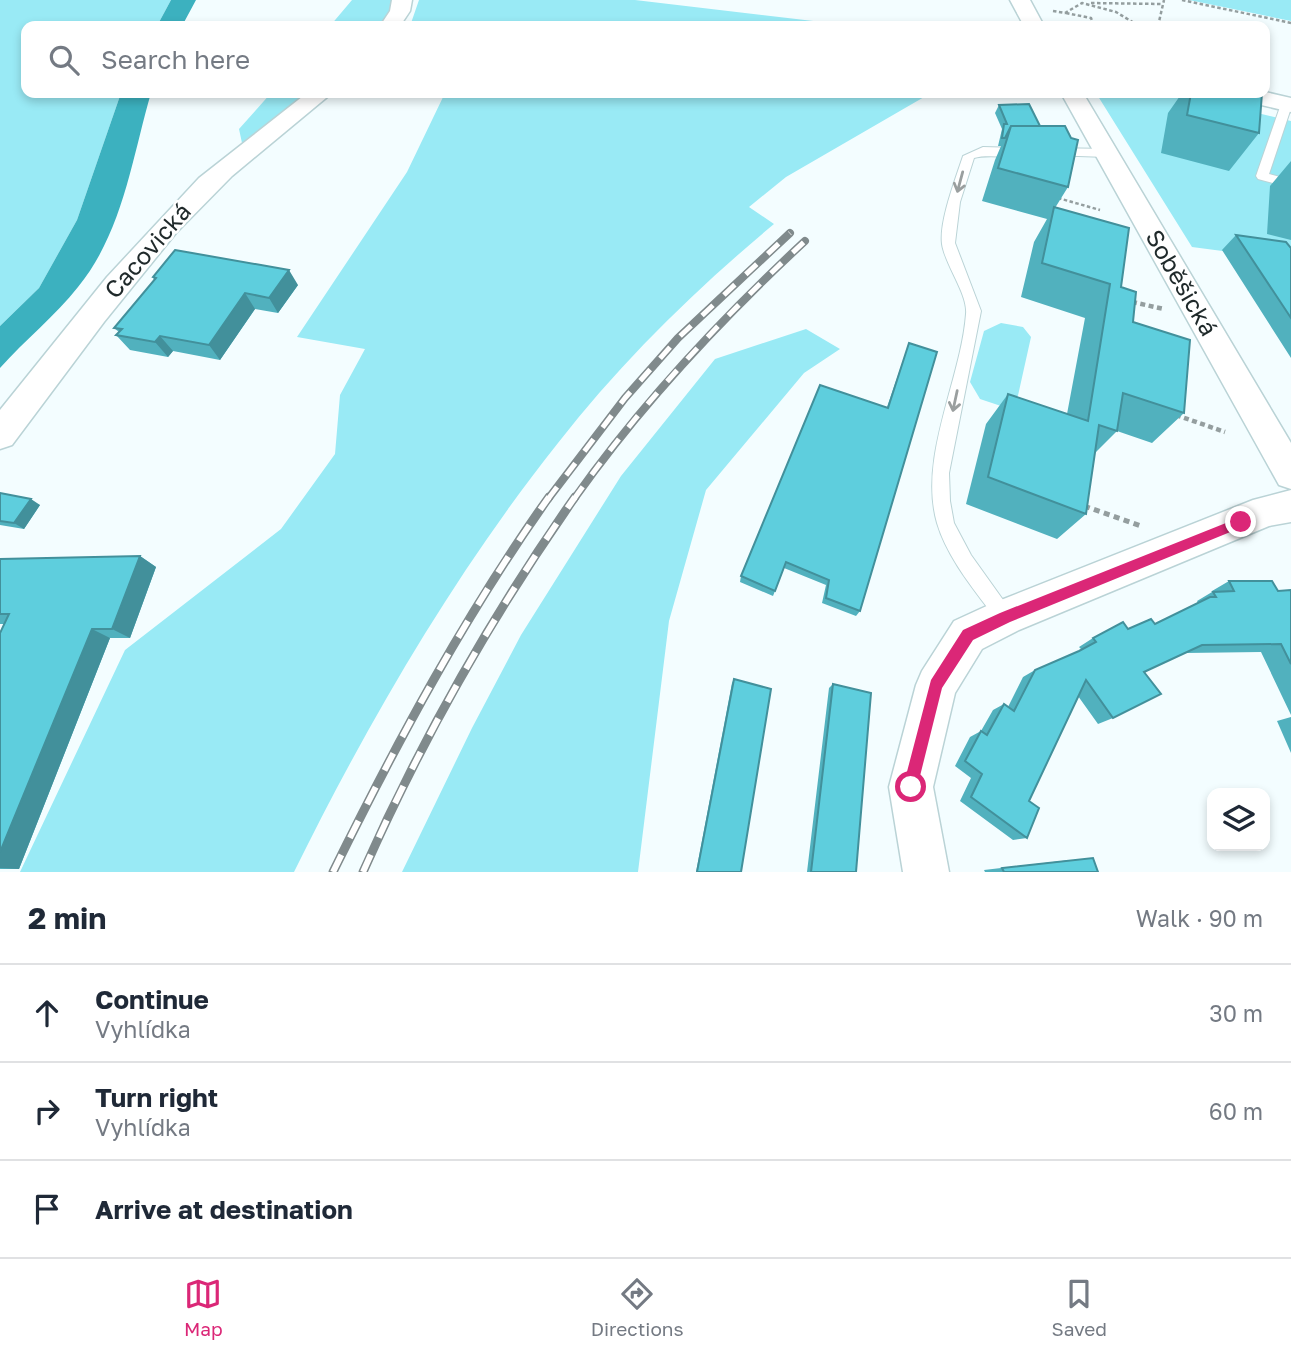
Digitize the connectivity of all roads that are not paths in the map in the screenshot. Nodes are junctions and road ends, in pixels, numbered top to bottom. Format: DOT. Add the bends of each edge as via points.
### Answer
graph roads {
  1 [pos="402,0"];
  2 [pos="1020,0"];
  3 [pos="1038,17"];
  4 [pos="393,21"];
  5 [pos="314,98"];
  6 [pos="1075,98"];
  7 [pos="1262,98"];
  8 [pos="1289,104"];
  9 [pos="1107,153"];
  10 [pos="1291,184"];
  11 [pos="0,435"];
  12 [pos="1291,474"];
  13 [pos="1291,506"];
  14 [pos="1005,617"];
  15 [pos="926,872"];
  1 -- 4 [label="street"];
  2 -- 3 [label="street"];
  5 -- 11 [label="street, Cacovická" via="253,143 194,198 116,285"];
  6 -- 9 [label="street, Soběšická"];
  7 -- 8 [label="street"];
  8 -- 10 [label="lane" via="1262,176"];
  9 -- 12 [label="street, Soběšická"];
  9 -- 14 [label="lane, one-way" via="975,153 966,161 948,231 951,256 974,311 941,473 942,501 946,524 965,561"];
  13 -- 14 [label="street" via="1266,511"];
  14 -- 15 [label="street" via="968,635 936,685 911,787"];
}
